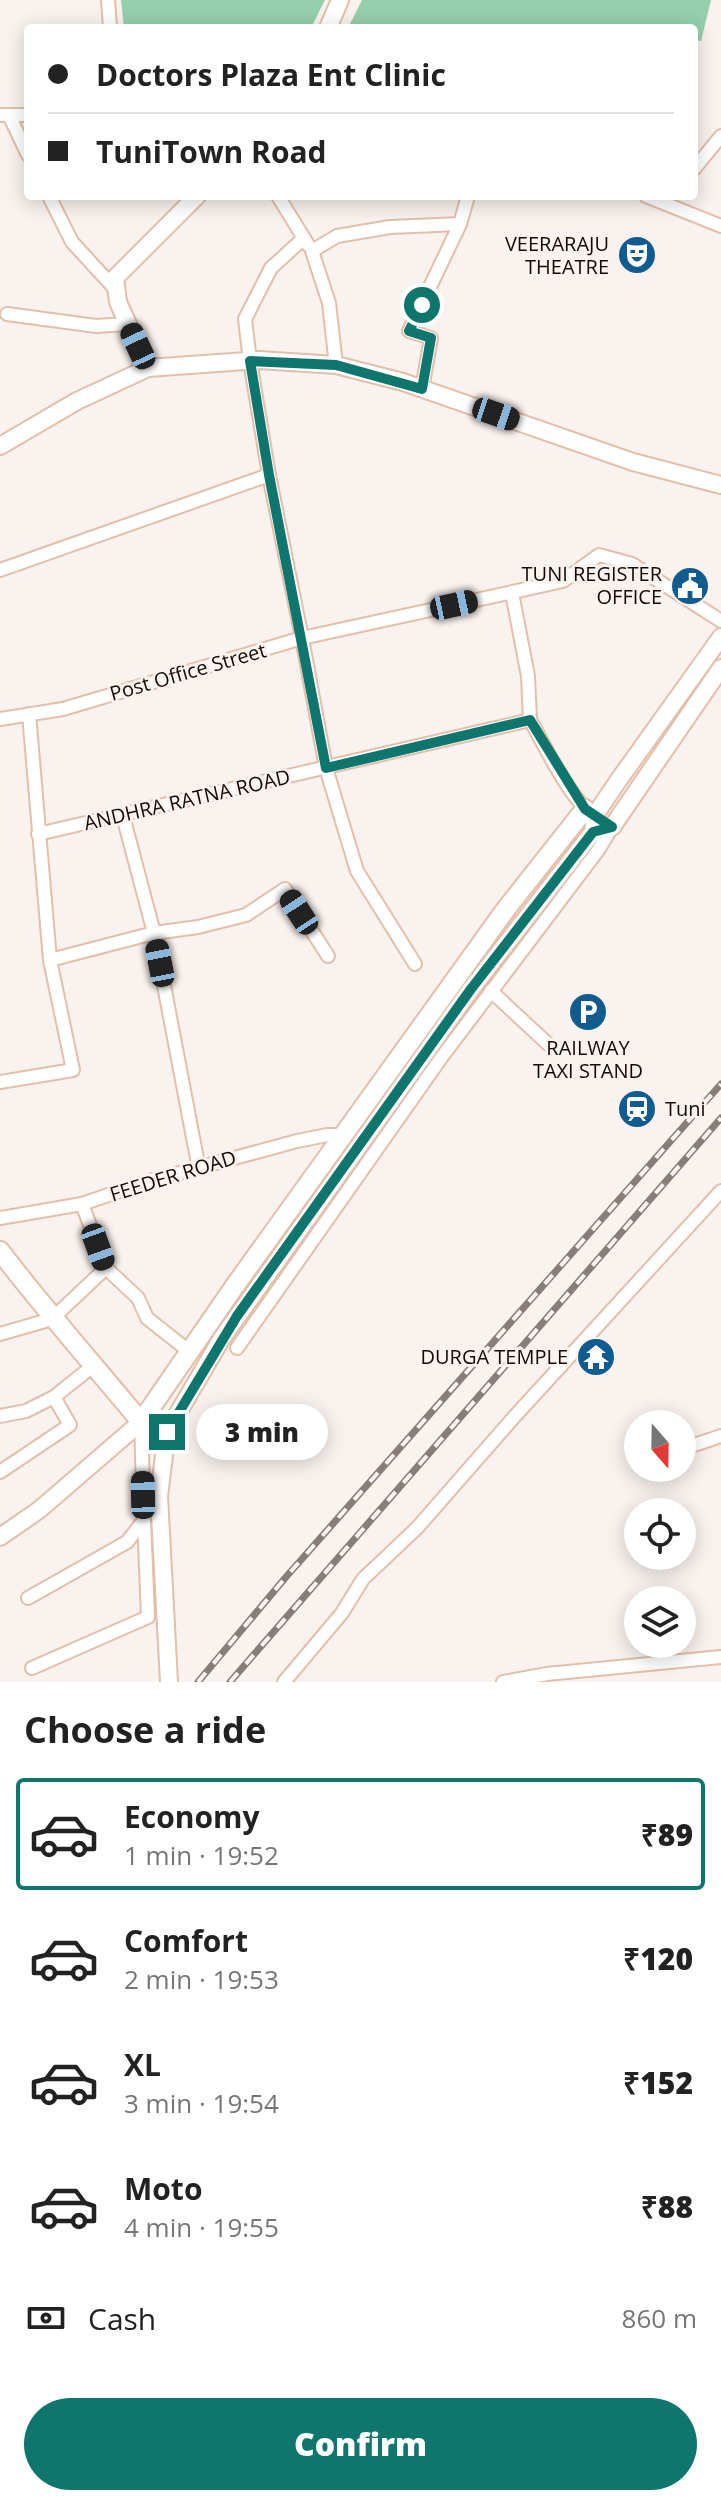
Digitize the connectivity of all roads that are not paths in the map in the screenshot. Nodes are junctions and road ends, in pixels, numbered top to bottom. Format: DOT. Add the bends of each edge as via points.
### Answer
graph roads {
  1 [pos="108,0"];
  2 [pos="340,0"];
  3 [pos="110,24"];
  4 [pos="330,24"];
  5 [pos="5,115"];
  6 [pos="721,136"];
  7 [pos="24,148"];
  8 [pos="698,164"];
  9 [pos="51,200"];
  10 [pos="193,200"];
  11 [pos="280,200"];
  12 [pos="467,200"];
  13 [pos="669,200"];
  14 [pos="460,224"];
  15 [pos="721,226"];
  16 [pos="304,238"];
  17 [pos="312,251"];
  18 [pos="117,291"];
  19 [pos="7,314"];
  20 [pos="128,324"];
  21 [pos="250,361"];
  22 [pos="336,365"];
  23 [pos="148,368"];
  24 [pos="422,389"];
  25 [pos="0,446"];
  26 [pos="269,475"];
  27 [pos="721,485"];
  28 [pos="0,570"];
  29 [pos="512,593"];
  30 [pos="721,621"];
  31 [pos="721,637"];
  32 [pos="302,638"];
  33 [pos="721,668"];
  34 [pos="29,714"];
  35 [pos="0,719"];
  36 [pos="530,720"];
  37 [pos="326,768"];
  38 [pos="123,816"];
  39 [pos="589,825"];
  40 [pos="612,827"];
  41 [pos="38,834"];
  42 [pos="154,933"];
  43 [pos="328,956"];
  44 [pos="50,960"];
  45 [pos="415,964"];
  46 [pos="491,991"];
  47 [pos="549,1045"];
  48 [pos="0,1082"];
  49 [pos="345,1135"];
  50 [pos="199,1169"];
  51 [pos="721,1191"];
  52 [pos="82,1204"];
  53 [pos="0,1218"];
  54 [pos="0,1251"];
  55 [pos="106,1268"];
  56 [pos="52,1319"];
  57 [pos="0,1334"];
  58 [pos="237,1348"];
  59 [pos="190,1352"];
  60 [pos="94,1365"];
  61 [pos="54,1397"];
  62 [pos="0,1416"];
  63 [pos="141,1422"];
  64 [pos="721,1436"];
  65 [pos="696,1444"];
  66 [pos="0,1472"];
  67 [pos="144,1520"];
  68 [pos="0,1537"];
  69 [pos="28,1598"];
  70 [pos="721,1657"];
  71 [pos="32,1668"];
  72 [pos="548,1678"];
  73 [pos="169,1682"];
  74 [pos="284,1682"];
  75 [pos="503,1682"];
  1 -- 3 [label="street"];
  2 -- 4 [label="street"];
  5 -- 7 [label="street"];
  6 -- 8 [label="street"];
  9 -- 18 [label="street" via="72,242"];
  10 -- 18 [label="street" via="118,273"];
  11 -- 16 [label="street"];
  12 -- 14 [label="street"];
  13 -- 15 [label="street"];
  14 -- 17 [label="street" via="337,236"];
  14 -- 24 [label="street" via="409,331 431,338"];
  16 -- 17 [label="street"];
  16 -- 21 [label="street" via="271,268 245,319"];
  17 -- 22 [label="street" via="329,303"];
  18 -- 20 [label="street"];
  19 -- 20 [label="street" via="96,326"];
  20 -- 23 [label="street"];
  21 -- 22 [label="street"];
  21 -- 23 [label="street"];
  21 -- 26 [label="street"];
  22 -- 24 [label="street"];
  23 -- 25 [label="street"];
  24 -- 27 [label="street" via="633,462"];
  26 -- 28 [label="street"];
  26 -- 32 [label="street"];
  29 -- 30 [label="street, Post Office Street" via="563,581 599,555 632,564"];
  29 -- 32 [label="street, Post Office Street"];
  29 -- 36 [label="street" via="528,676"];
  31 -- 39 [label="street"];
  32 -- 34 [label="street, Post Office Street" via="63,709"];
  32 -- 37 [label="street"];
  33 -- 40 [label="street"];
  34 -- 35 [label="street, Post Office Street"];
  34 -- 41 [label="street"];
  36 -- 37 [label="street, ANDHRA RATNA ROAD"];
  36 -- 39 [label="street"];
  37 -- 38 [label="street, ANDHRA RATNA ROAD"];
  37 -- 45 [label="street" via="357,871"];
  38 -- 41 [label="street, ANDHRA RATNA ROAD"];
  38 -- 42 [label="street"];
  39 -- 40 [label="street"];
  39 -- 49 [label="main road" via="506,909"];
  39 -- 73 [label="street" via="222,1338 167,1432 159,1496"];
  40 -- 46 [label="street"];
  41 -- 44 [label="street"];
  42 -- 43 [label="street" via="246,915 285,889"];
  42 -- 44 [label="street"];
  42 -- 50 [label="street"];
  44 -- 48 [label="street" via="73,1070"];
  46 -- 47 [label="street"];
  46 -- 58 [label="street"];
  49 -- 50 [label="street, FEEDER ROAD" via="297,1141"];
  49 -- 59 [label="main road"];
  50 -- 52 [label="street, FEEDER ROAD"];
  51 -- 74 [label="street" via="417,1528 363,1579 342,1613"];
  52 -- 53 [label="street, FEEDER ROAD"];
  52 -- 55 [label="street"];
  54 -- 56 [label="main road"];
  55 -- 56 [label="street"];
  55 -- 59 [label="street" via="138,1298 147,1318"];
  56 -- 57 [label="street"];
  56 -- 60 [label="main road"];
  59 -- 63 [label="main road"];
  60 -- 61 [label="street"];
  60 -- 63 [label="main road"];
  61 -- 62 [label="street"];
  61 -- 66 [label="street" via="70,1425"];
  63 -- 67 [label="street"];
  63 -- 68 [label="street"];
  64 -- 65 [label="street"];
  67 -- 69 [label="street" via="127,1542"];
  67 -- 71 [label="street" via="148,1617"];
  70 -- 72 [label="street"];
  72 -- 75 [label="street"];
}
